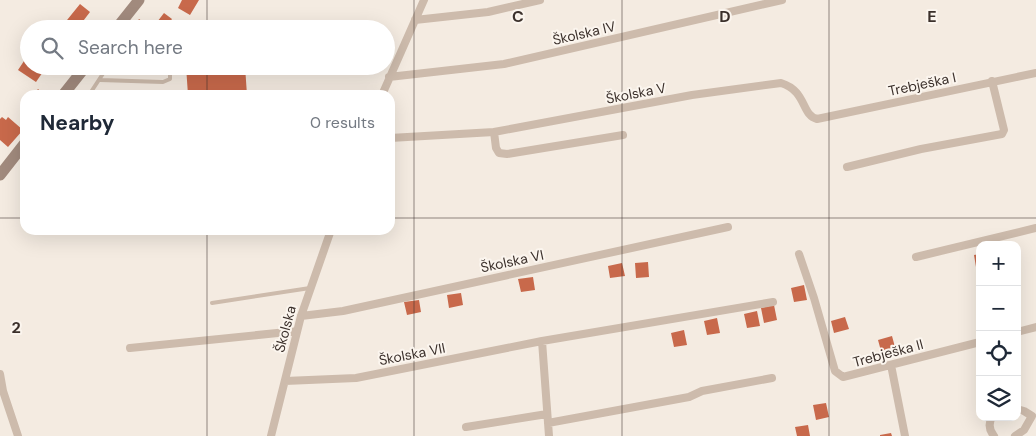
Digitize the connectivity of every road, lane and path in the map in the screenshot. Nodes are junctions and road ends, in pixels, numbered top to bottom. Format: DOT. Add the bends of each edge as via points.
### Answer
graph roads {
  1 [pos="139,0"];
  2 [pos="424,0"];
  3 [pos="540,0"];
  4 [pos="782,0"];
  5 [pos="123,20"];
  6 [pos="416,20"];
  7 [pos="395,64"];
  8 [pos="1036,73"];
  9 [pos="79,75"];
  10 [pos="103,75"];
  11 [pos="170,75"];
  12 [pos="389,77"];
  13 [pos="100,80"];
  14 [pos="992,81"];
  15 [pos="784,84"];
  16 [pos="67,90"];
  17 [pos="93,90"];
  18 [pos="384,90"];
  19 [pos="494,132"];
  20 [pos="623,135"];
  21 [pos="395,138"];
  22 [pos="20,151"];
  23 [pos="847,167"];
  24 [pos="0,175"];
  25 [pos="728,227"];
  26 [pos="1036,228"];
  27 [pos="329,235"];
  28 [pos="799,254"];
  29 [pos="916,257"];
  30 [pos="310,288"];
  31 [pos="773,302"];
  32 [pos="212,303"];
  33 [pos="301,316"];
  34 [pos="1036,327"];
  35 [pos="297,331"];
  36 [pos="1021,331"];
  37 [pos="542,342"];
  38 [pos="976,343"];
  39 [pos="130,348"];
  40 [pos="891,365"];
  41 [pos="0,374"];
  42 [pos="772,378"];
  43 [pos="285,381"];
  44 [pos="1021,410"];
  45 [pos="547,414"];
  46 [pos="1034,415"];
  47 [pos="990,421"];
  48 [pos="548,423"];
  49 [pos="466,426"];
  50 [pos="18,436"];
  51 [pos="271,436"];
  52 [pos="549,436"];
  53 [pos="905,436"];
  54 [pos="994,436"];
  55 [pos="1015,436"];
  1 -- 5 [label="street"];
  2 -- 6 [label="street"];
  3 -- 6 [label="street" via="488,12"];
  4 -- 12 [label="street, Školska IV" via="504,64"];
  6 -- 7 [label="street"];
  8 -- 14 [label="street, Trebješka I"];
  9 -- 16 [label="street"];
  10 -- 13 [label="lane"];
  11 -- 13 [label="lane" via="170,79 163,82"];
  12 -- 18 [label="street"];
  13 -- 17 [label="lane"];
  14 -- 15 [label="street, Trebješka I" via="817,119 809,115 800,96"];
  14 -- 23 [label="street" via="1004,130 1002,134"];
  15 -- 19 [label="street, Školska V" via="700,94"];
  19 -- 20 [label="street" via="496,148 499,153 507,154"];
  19 -- 21 [label="street, Školska V"];
  22 -- 24 [label="street"];
  25 -- 33 [label="street, Školska VI" via="343,311"];
  26 -- 29 [label="street"];
  27 -- 30 [label="street, Školska"];
  28 -- 40 [label="street, Trebješka II" via="835,371 843,378"];
  30 -- 32 [label="lane"];
  30 -- 33 [label="street, Školska"];
  31 -- 37 [label="street, Školska VII"];
  33 -- 35 [label="street, Školska"];
  34 -- 36 [label="street"];
  35 -- 39 [label="street"];
  35 -- 43 [label="street, Školska"];
  37 -- 43 [label="street, Školska VII" via="356,378"];
  37 -- 45 [label="street"];
  38 -- 40 [label="street, Trebješka II"];
  40 -- 53 [label="street"];
  41 -- 50 [label="street"];
  42 -- 48 [label="street"];
  43 -- 51 [label="street, Školska"];
  44 -- 46 [label="street"];
  45 -- 48 [label="street"];
  45 -- 49 [label="street"];
  46 -- 55 [label="street" via="1024,430"];
  47 -- 54 [label="street"];
  48 -- 52 [label="street"];
}
